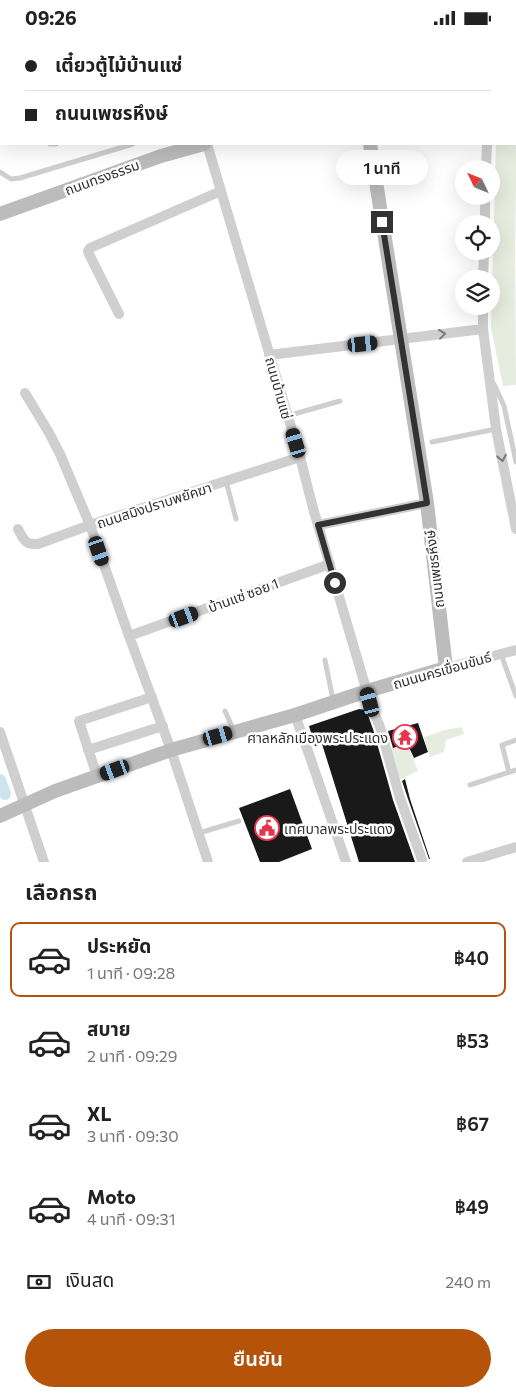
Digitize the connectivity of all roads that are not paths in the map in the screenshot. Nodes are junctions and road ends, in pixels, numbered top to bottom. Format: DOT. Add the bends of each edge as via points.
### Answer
graph roads {
  1 [pos="130,145"];
  2 [pos="202,145"];
  3 [pos="206,145"];
  4 [pos="370,145"];
  5 [pos="487,145"];
  6 [pos="486,160"];
  7 [pos="0,172"];
  8 [pos="221,191"];
  9 [pos="0,214"];
  10 [pos="119,313"];
  11 [pos="483,315"];
  12 [pos="483,329"];
  13 [pos="401,339"];
  14 [pos="269,355"];
  15 [pos="490,375"];
  16 [pos="25,393"];
  17 [pos="340,401"];
  18 [pos="287,416"];
  19 [pos="496,429"];
  20 [pos="432,442"];
  21 [pos="300,457"];
  22 [pos="516,462"];
  23 [pos="226,481"];
  24 [pos="427,503"];
  25 [pos="514,503"];
  26 [pos="236,519"];
  27 [pos="90,525"];
  28 [pos="318,525"];
  29 [pos="18,529"];
  30 [pos="516,529"];
  31 [pos="330,564"];
  32 [pos="129,637"];
  33 [pos="516,650"];
  34 [pos="501,653"];
  35 [pos="325,660"];
  36 [pos="446,668"];
  37 [pos="516,696"];
  38 [pos="152,697"];
  39 [pos="370,701"];
  40 [pos="333,703"];
  41 [pos="225,711"];
  42 [pos="295,715"];
  43 [pos="163,726"];
  44 [pos="0,732"];
  45 [pos="234,732"];
  46 [pos="516,740"];
  47 [pos="88,750"];
  48 [pos="172,750"];
  49 [pos="516,769"];
  50 [pos="509,772"];
  51 [pos="97,777"];
  52 [pos="470,785"];
  53 [pos="24,804"];
  54 [pos="0,816"];
  55 [pos="238,821"];
  56 [pos="199,833"];
  57 [pos="516,847"];
  58 [pos="422,860"];
  59 [pos="44,862"];
  60 [pos="208,862"];
  61 [pos="346,862"];
  62 [pos="467,862"];
  1 -- 7 [label="lane" via="20,178 11,179"];
  2 -- 9 [label="main road, ถนนทรงธรรม" via="161,156"];
  3 -- 8 [label="street, ถนนบ้านแซ่"];
  4 -- 13 [label="main road, ถนนเพชรหึงษ์"];
  5 -- 6 [label="street"];
  8 -- 10 [label="street" via="90,248 89,254"];
  8 -- 14 [label="street, ถนนบ้านแซ่"];
  11 -- 12 [label="street"];
  13 -- 12 [label="street, one-way"];
  12 -- 15 [label="street"];
  13 -- 14 [label="street"];
  13 -- 24 [label="main road, ถนนเพชรหึงษ์"];
  14 -- 18 [label="street, ถนนบ้านแซ่"];
  15 -- 19 [label="street"];
  15 -- 22 [label="lane" via="504,406"];
  16 -- 27 [label="street" via="60,454"];
  17 -- 18 [label="lane"];
  18 -- 21 [label="street, ถนนบ้านแซ่"];
  19 -- 20 [label="lane"];
  19 -- 25 [label="street, one-way"];
  21 -- 23 [label="street, ถนนสมิงปราบพยัคฆา"];
  21 -- 28 [label="street, ถนนบ้านแซ่"];
  23 -- 26 [label="lane"];
  23 -- 27 [label="street, ถนนสมิงปราบพยัคฆา"];
  24 -- 28 [label="street"];
  24 -- 36 [label="main road, ถนนเพชรหึงษ์"];
  25 -- 30 [label="street"];
  27 -- 29 [label="street" via="30,545"];
  27 -- 32 [label="street, ถนนสมิงปราบพยัคฆา"];
  28 -- 31 [label="street, ถนนบ้านแซ่"];
  31 -- 32 [label="street, บ้านแซ่ ซอย 1"];
  31 -- 39 [label="street, ถนนบ้านแซ่"];
  32 -- 38 [label="street, ถนนสมิงปราบพยัคฆา"];
  33 -- 34 [label="street, ถนนนครเขื่อนขันธ์"];
  34 -- 36 [label="street, ถนนนครเขื่อนขันธ์"];
  34 -- 37 [label="lane"];
  35 -- 40 [label="lane"];
  36 -- 39 [label="main road, ถนนนครเขื่อนขันธ์"];
  38 -- 43 [label="street, ถนนสมิงปราบพยัคฆา"];
  38 -- 47 [label="street" via="79,721"];
  39 -- 40 [label="main road, ถนนนครเขื่อนขันธ์"];
  39 -- 58 [label="street, ถนนบ้านแซ่"];
  40 -- 42 [label="main road, ถนนนครเขื่อนขันธ์"];
  41 -- 45 [label="lane"];
  42 -- 45 [label="main road, ถนนนครเขื่อนขันธ์"];
  42 -- 61 [label="street"];
  43 -- 47 [label="street"];
  43 -- 48 [label="street, ถนนสมิงปราบพยัคฆา"];
  44 -- 53 [label="street"];
  45 -- 48 [label="main road, ถนนนครเขื่อนขันธ์"];
  46 -- 50 [label="lane" via="502,745"];
  47 -- 51 [label="street"];
  48 -- 51 [label="main road, ถนนนครเขื่อนขันธ์"];
  48 -- 56 [label="street, ถนนสมิงปราบพยัคฆา"];
  49 -- 50 [label="lane"];
  50 -- 52 [label="lane"];
  51 -- 53 [label="main road, ถนนนครเขื่อนขันธ์"];
  53 -- 54 [label="main road, ถนนนครเขื่อนขันธ์"];
  53 -- 59 [label="street"];
  55 -- 56 [label="lane"];
  56 -- 60 [label="street, ถนนสมิงปราบพยัคฆา"];
  57 -- 62 [label="street"];
}
